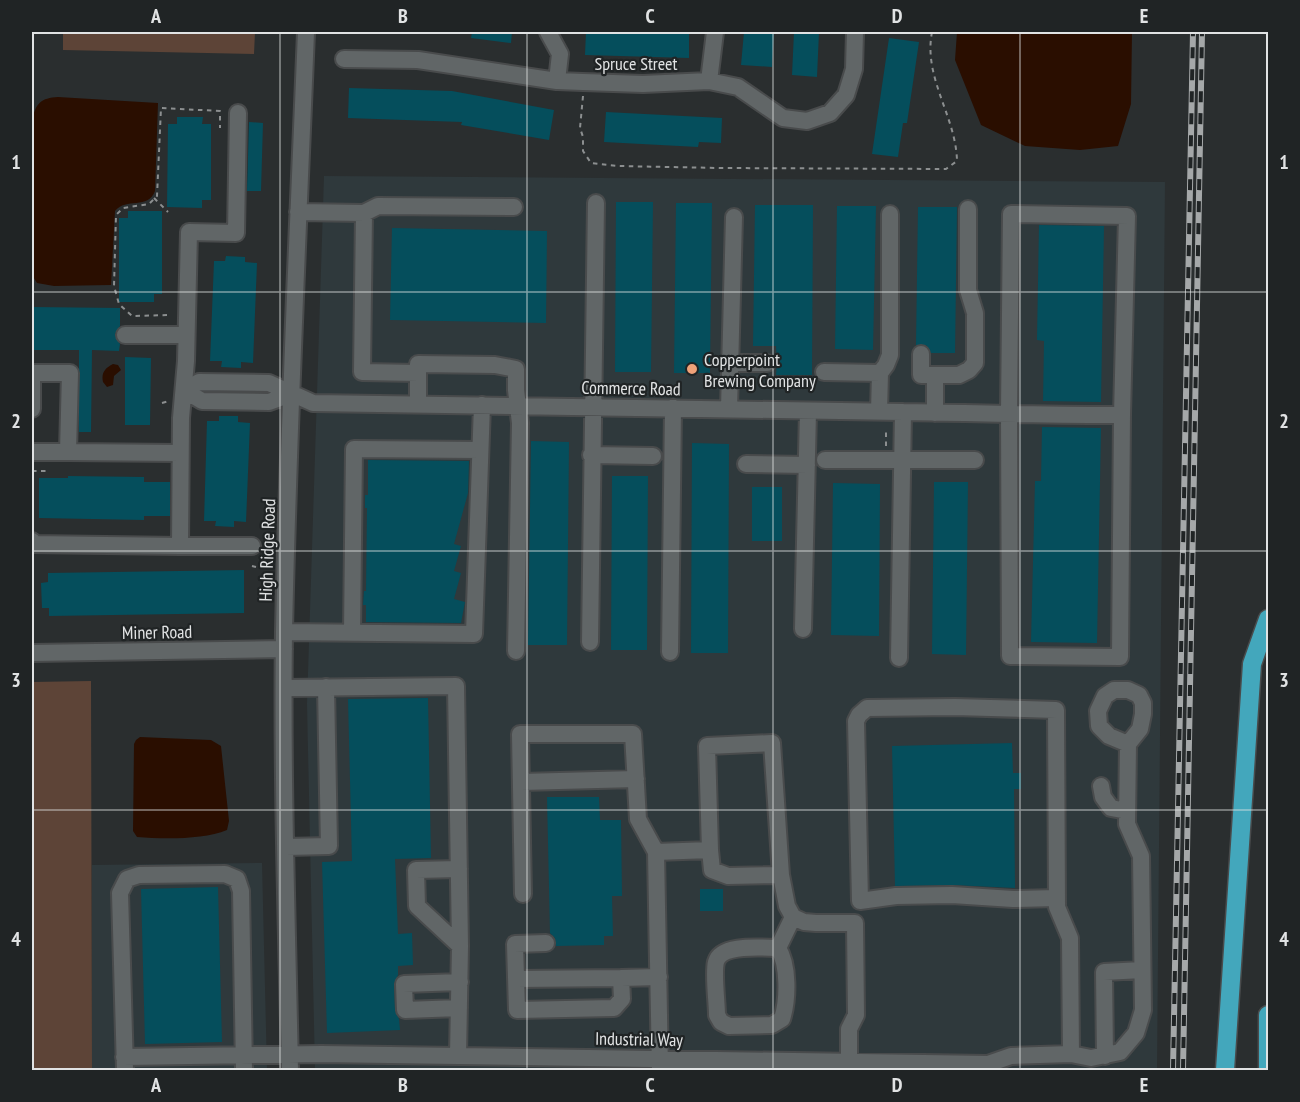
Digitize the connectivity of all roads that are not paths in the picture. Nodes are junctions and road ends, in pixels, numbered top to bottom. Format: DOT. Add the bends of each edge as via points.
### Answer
graph roads {
  1 [pos="306,32"];
  2 [pos="548,32"];
  3 [pos="715,32"];
  4 [pos="855,32"];
  5 [pos="345,59"];
  6 [pos="557,81"];
  7 [pos="709,81"];
  8 [pos="238,113"];
  9 [pos="596,203"];
  10 [pos="514,207"];
  11 [pos="968,209"];
  12 [pos="298,212"];
  13 [pos="364,213"];
  14 [pos="890,214"];
  15 [pos="734,217"];
  16 [pos="125,335"];
  17 [pos="186,335"];
  18 [pos="921,354"];
  19 [pos="730,363"];
  20 [pos="767,363"];
  21 [pos="824,372"];
  22 [pos="418,373"];
  23 [pos="880,373"];
  24 [pos="935,375"];
  25 [pos="184,390"];
  26 [pos="291,394"];
  27 [pos="418,404"];
  28 [pos="482,405"];
  29 [pos="518,406"];
  30 [pos="592,407"];
  31 [pos="674,408"];
  32 [pos="32,409"];
  33 [pos="729,409"];
  34 [pos="808,411"];
  35 [pos="903,412"];
  36 [pos="935,412"];
  37 [pos="1008,414"];
  38 [pos="1122,415"];
  39 [pos="883,420"];
  40 [pos="480,450"];
  41 [pos="32,452"];
  42 [pos="68,452"];
  43 [pos="180,453"];
  44 [pos="591,455"];
  45 [pos="653,456"];
  46 [pos="825,460"];
  47 [pos="902,460"];
  48 [pos="975,460"];
  49 [pos="746,464"];
  50 [pos="807,465"];
  51 [pos="32,543"];
  52 [pos="180,546"];
  53 [pos="252,546"];
  54 [pos="1269,619"];
  55 [pos="803,629"];
  56 [pos="351,633"];
  57 [pos="284,640"];
  58 [pos="590,642"];
  59 [pos="516,651"];
  60 [pos="670,652"];
  61 [pos="32,653"];
  62 [pos="899,658"];
  63 [pos="326,687"];
  64 [pos="285,688"];
  65 [pos="1128,744"];
  66 [pos="636,779"];
  67 [pos="521,782"];
  68 [pos="1101,786"];
  69 [pos="1127,811"];
  70 [pos="286,848"];
  71 [pos="711,850"];
  72 [pos="656,852"];
  73 [pos="459,869"];
  74 [pos="781,875"];
  75 [pos="523,894"];
  76 [pos="1057,898"];
  77 [pos="793,917"];
  78 [pos="546,943"];
  79 [pos="460,946"];
  80 [pos="778,948"];
  81 [pos="1142,970"];
  82 [pos="659,977"];
  83 [pos="621,978"];
  84 [pos="516,980"];
  85 [pos="460,982"];
  86 [pos="459,1008"];
  87 [pos="1269,1015"];
  88 [pos="1071,1054"];
  89 [pos="1105,1056"];
  90 [pos="466,1061"];
  91 [pos="244,1062"];
  92 [pos="290,1062"];
  93 [pos="342,1062"];
  94 [pos="124,1064"];
  95 [pos="515,1064"];
  96 [pos="660,1065"];
  97 [pos="858,1065"];
  98 [pos="796,1066"];
  99 [pos="988,1068"];
  100 [pos="1225,1071"];
  101 [pos="1268,1071"];
  1 -- 12 [label="street, High Ridge Road"];
  2 -- 6 [label="street" via="560,54"];
  3 -- 7 [label="street"];
  4 -- 7 [label="street, Spruce Street" via="854,69 846,95 830,113 807,121 783,118 738,87"];
  5 -- 6 [label="street, Spruce Street" via="418,60"];
  6 -- 7 [label="street, Spruce Street"];
  8 -- 17 [label="street" via="236,233 189,232"];
  9 -- 30 [label="street"];
  10 -- 13 [label="street" via="378,206"];
  11 -- 24 [label="street" via="968,290 975,313 975,363 959,375"];
  12 -- 13 [label="street"];
  12 -- 26 [label="street, High Ridge Road"];
  13 -- 22 [label="street" via="362,372"];
  14 -- 23 [label="street" via="890,355"];
  15 -- 19 [label="street"];
  16 -- 17 [label="street"];
  17 -- 25 [label="street"];
  18 -- 24 [label="street" via="921,375"];
  19 -- 20 [label="street"];
  19 -- 33 [label="street"];
  21 -- 23 [label="street"];
  22 -- 27 [label="street"];
  22 -- 29 [label="street" via="418,364 516,369"];
  23 -- 39 [label="street"];
  24 -- 36 [label="street"];
  25 -- 26 [label="street" via="202,401 269,402"];
  25 -- 43 [label="street"];
  26 -- 27 [label="street, Commerce Road" via="313,403"];
  26 -- 57 [label="street, High Ridge Road"];
  27 -- 28 [label="street, Commerce Road"];
  28 -- 29 [label="street, Commerce Road"];
  28 -- 40 [label="street"];
  29 -- 30 [label="street, Commerce Road"];
  29 -- 59 [label="street"];
  30 -- 31 [label="street, Commerce Road"];
  30 -- 44 [label="street"];
  31 -- 33 [label="street, Commerce Road"];
  31 -- 60 [label="street"];
  32 -- 42 [label="street" via="32,372 70,372"];
  33 -- 34 [label="street, Commerce Road"];
  34 -- 39 [label="street, Commerce Road"];
  34 -- 50 [label="street"];
  35 -- 36 [label="street, Commerce Road"];
  35 -- 39 [label="street, Commerce Road"];
  35 -- 47 [label="street"];
  36 -- 37 [label="street, Commerce Road"];
  37 -- 38 [label="street, Commerce Road"];
  37 -- 38 [label="street" via="1011,214 1127,216"];
  37 -- 38 [label="street" via="1010,656 1120,657"];
  40 -- 56 [label="street, Miner Road" via="474,634"];
  40 -- 56 [label="street" via="354,449"];
  41 -- 42 [label="street"];
  42 -- 43 [label="street"];
  43 -- 52 [label="street"];
  44 -- 45 [label="street"];
  44 -- 58 [label="street"];
  46 -- 47 [label="street"];
  47 -- 48 [label="street"];
  47 -- 62 [label="street"];
  49 -- 50 [label="street"];
  50 -- 55 [label="street"];
  51 -- 52 [label="street"];
  52 -- 53 [label="street"];
  54 -- 100 [label="highway" via="1252,664"];
  56 -- 57 [label="street, Miner Road"];
  57 -- 61 [label="street, Miner Road"];
  57 -- 64 [label="street, High Ridge Road"];
  63 -- 64 [label="street"];
  63 -- 70 [label="street" via="329,846"];
  63 -- 73 [label="street" via="456,686"];
  64 -- 70 [label="street, High Ridge Road"];
  65 -- 69 [label="street"];
  66 -- 67 [label="street"];
  66 -- 67 [label="street" via="633,734 520,734"];
  66 -- 72 [label="street" via="638,819"];
  67 -- 75 [label="street"];
  68 -- 69 [label="street" via="1102,797 1111,808"];
  69 -- 81 [label="street" via="1127,824 1141,856"];
  70 -- 92 [label="street, High Ridge Road"];
  71 -- 72 [label="street"];
  71 -- 74 [label="street" via="712,870 728,876"];
  71 -- 74 [label="street" via="707,746 772,743"];
  72 -- 82 [label="street"];
  73 -- 79 [label="street"];
  73 -- 79 [label="street" via="416,870 417,906"];
  74 -- 77 [label="street"];
  76 -- 76 [label="street" via="1056,710 955,707 863,711 856,722 860,901 952,895"];
  76 -- 88 [label="street" via="1070,938"];
  77 -- 80 [label="street"];
  77 -- 97 [label="street" via="804,922 855,923 855,1015 849,1029"];
  78 -- 84 [label="street" via="515,944"];
  79 -- 85 [label="street"];
  80 -- 80 [label="street" via="784,958 786,1006 782,1019 772,1025 729,1026 721,1022 717,1015 716,961 722,953 733,949"];
  81 -- 89 [label="street" via="1143,1010 1136,1033 1120,1052"];
  81 -- 89 [label="street" via="1104,972"];
  82 -- 83 [label="street"];
  82 -- 96 [label="street"];
  83 -- 84 [label="street"];
  83 -- 84 [label="street" via="621,999 614,1008 517,1010"];
  85 -- 86 [label="street"];
  85 -- 86 [label="street" via="404,984 405,1010"];
  86 -- 90 [label="street"];
  87 -- 101 [label="highway"];
  88 -- 89 [label="street, Industrial Way"];
  88 -- 99 [label="street, Industrial Way" via="1011,1056"];
  90 -- 93 [label="street, Industrial Way"];
  90 -- 95 [label="street, Industrial Way"];
  91 -- 92 [label="street, Industrial Way"];
  91 -- 94 [label="street, Industrial Way"];
  91 -- 94 [label="street" via="241,891 237,879 225,874 139,875 128,879 120,893"];
  92 -- 93 [label="street, Industrial Way"];
  95 -- 96 [label="street, Industrial Way"];
  96 -- 98 [label="street, Industrial Way"];
  97 -- 98 [label="street, Industrial Way"];
  97 -- 99 [label="street, Industrial Way"];
}
